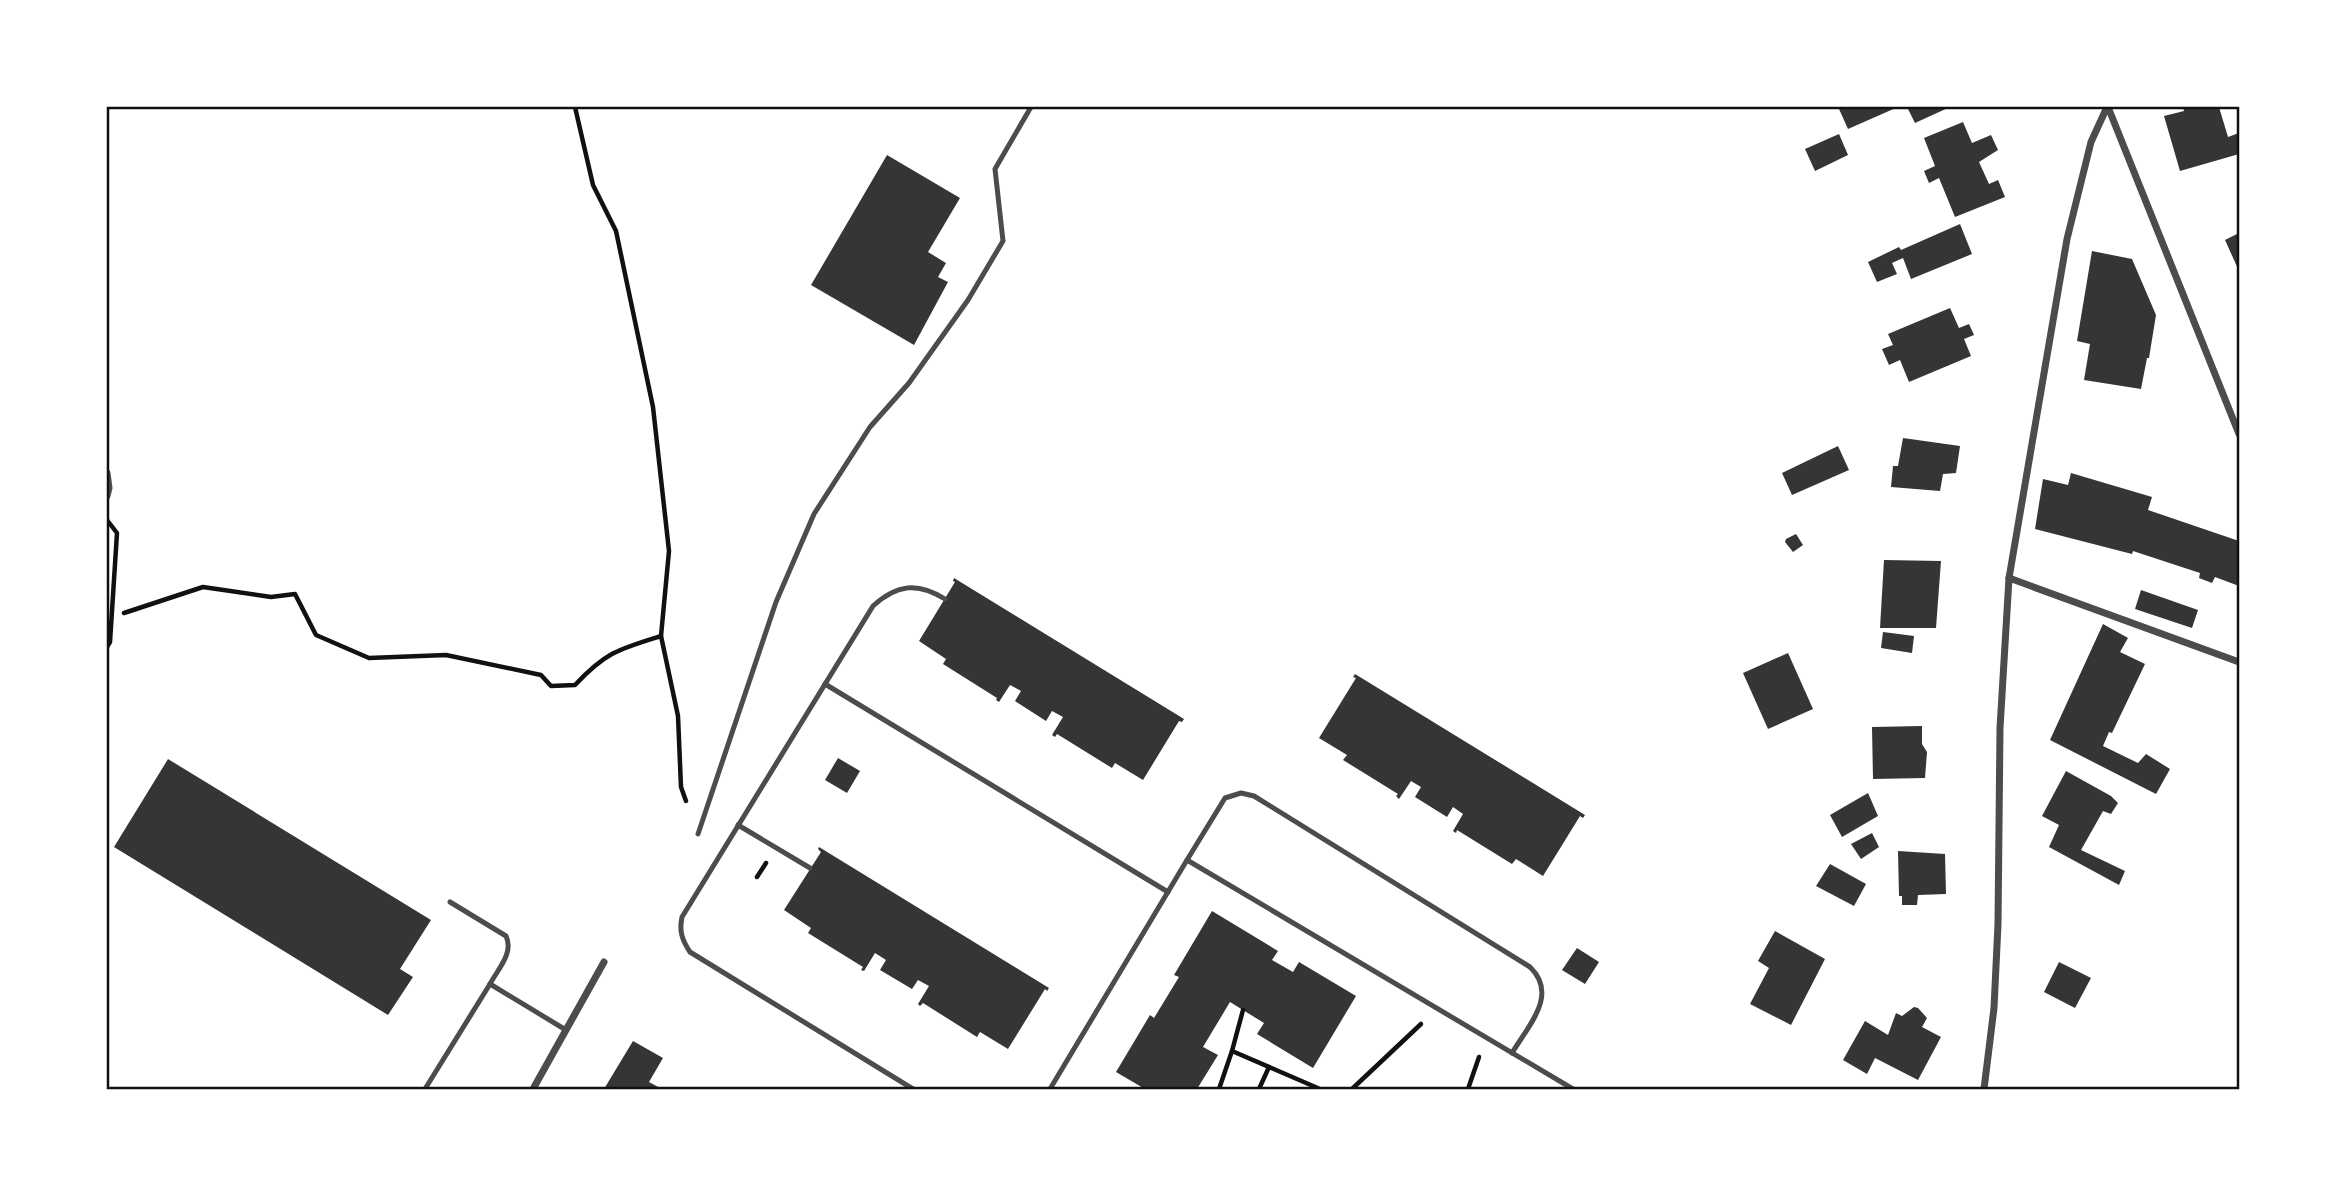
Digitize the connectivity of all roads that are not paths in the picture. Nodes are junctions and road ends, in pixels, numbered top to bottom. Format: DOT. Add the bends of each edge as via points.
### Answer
graph roads {
  1 [pos="1031,107"];
  2 [pos="2107,107"];
  3 [pos="2239,434"];
  4 [pos="107,473"];
  5 [pos="107,496"];
  6 [pos="2009,578"];
  7 [pos="945,599"];
  8 [pos="2239,662"];
  9 [pos="825,684"];
  10 [pos="738,825"];
  11 [pos="698,834"];
  12 [pos="1187,860"];
  13 [pos="810,868"];
  14 [pos="1168,892"];
  15 [pos="450,902"];
  16 [pos="604,962"];
  17 [pos="489,984"];
  18 [pos="566,1030"];
  19 [pos="1512,1053"];
  20 [pos="425,1089"];
  21 [pos="533,1089"];
  22 [pos="912,1089"];
  23 [pos="1050,1089"];
  24 [pos="1573,1089"];
  25 [pos="1984,1089"];
  1 -- 11 [label="lane" via="995,169 1003,241 968,300 909,383 870,427 814,514 776,602"];
  2 -- 3 [label="street"];
  2 -- 6 [label="street" via="2091,142 2067,239"];
  4 -- 5 [label="street"];
  6 -- 8 [label="street"];
  6 -- 25 [label="street" via="2000,728 1994,1008"];
  7 -- 9 [label="lane" via="921,588 883,597"];
  9 -- 10 [label="lane"];
  9 -- 14 [label="lane"];
  10 -- 13 [label="lane"];
  10 -- 22 [label="lane" via="682,917 681,935 690,952"];
  12 -- 14 [label="lane"];
  12 -- 19 [label="lane"];
  12 -- 19 [label="lane" via="1225,797 1254,796 1530,967 1538,975 1542,1002"];
  14 -- 23 [label="lane"];
  15 -- 17 [label="lane" via="506,936 507,954"];
  16 -- 18 [label="street"];
  17 -- 18 [label="lane"];
  17 -- 20 [label="lane"];
  18 -- 21 [label="street"];
  19 -- 24 [label="lane"];
}
